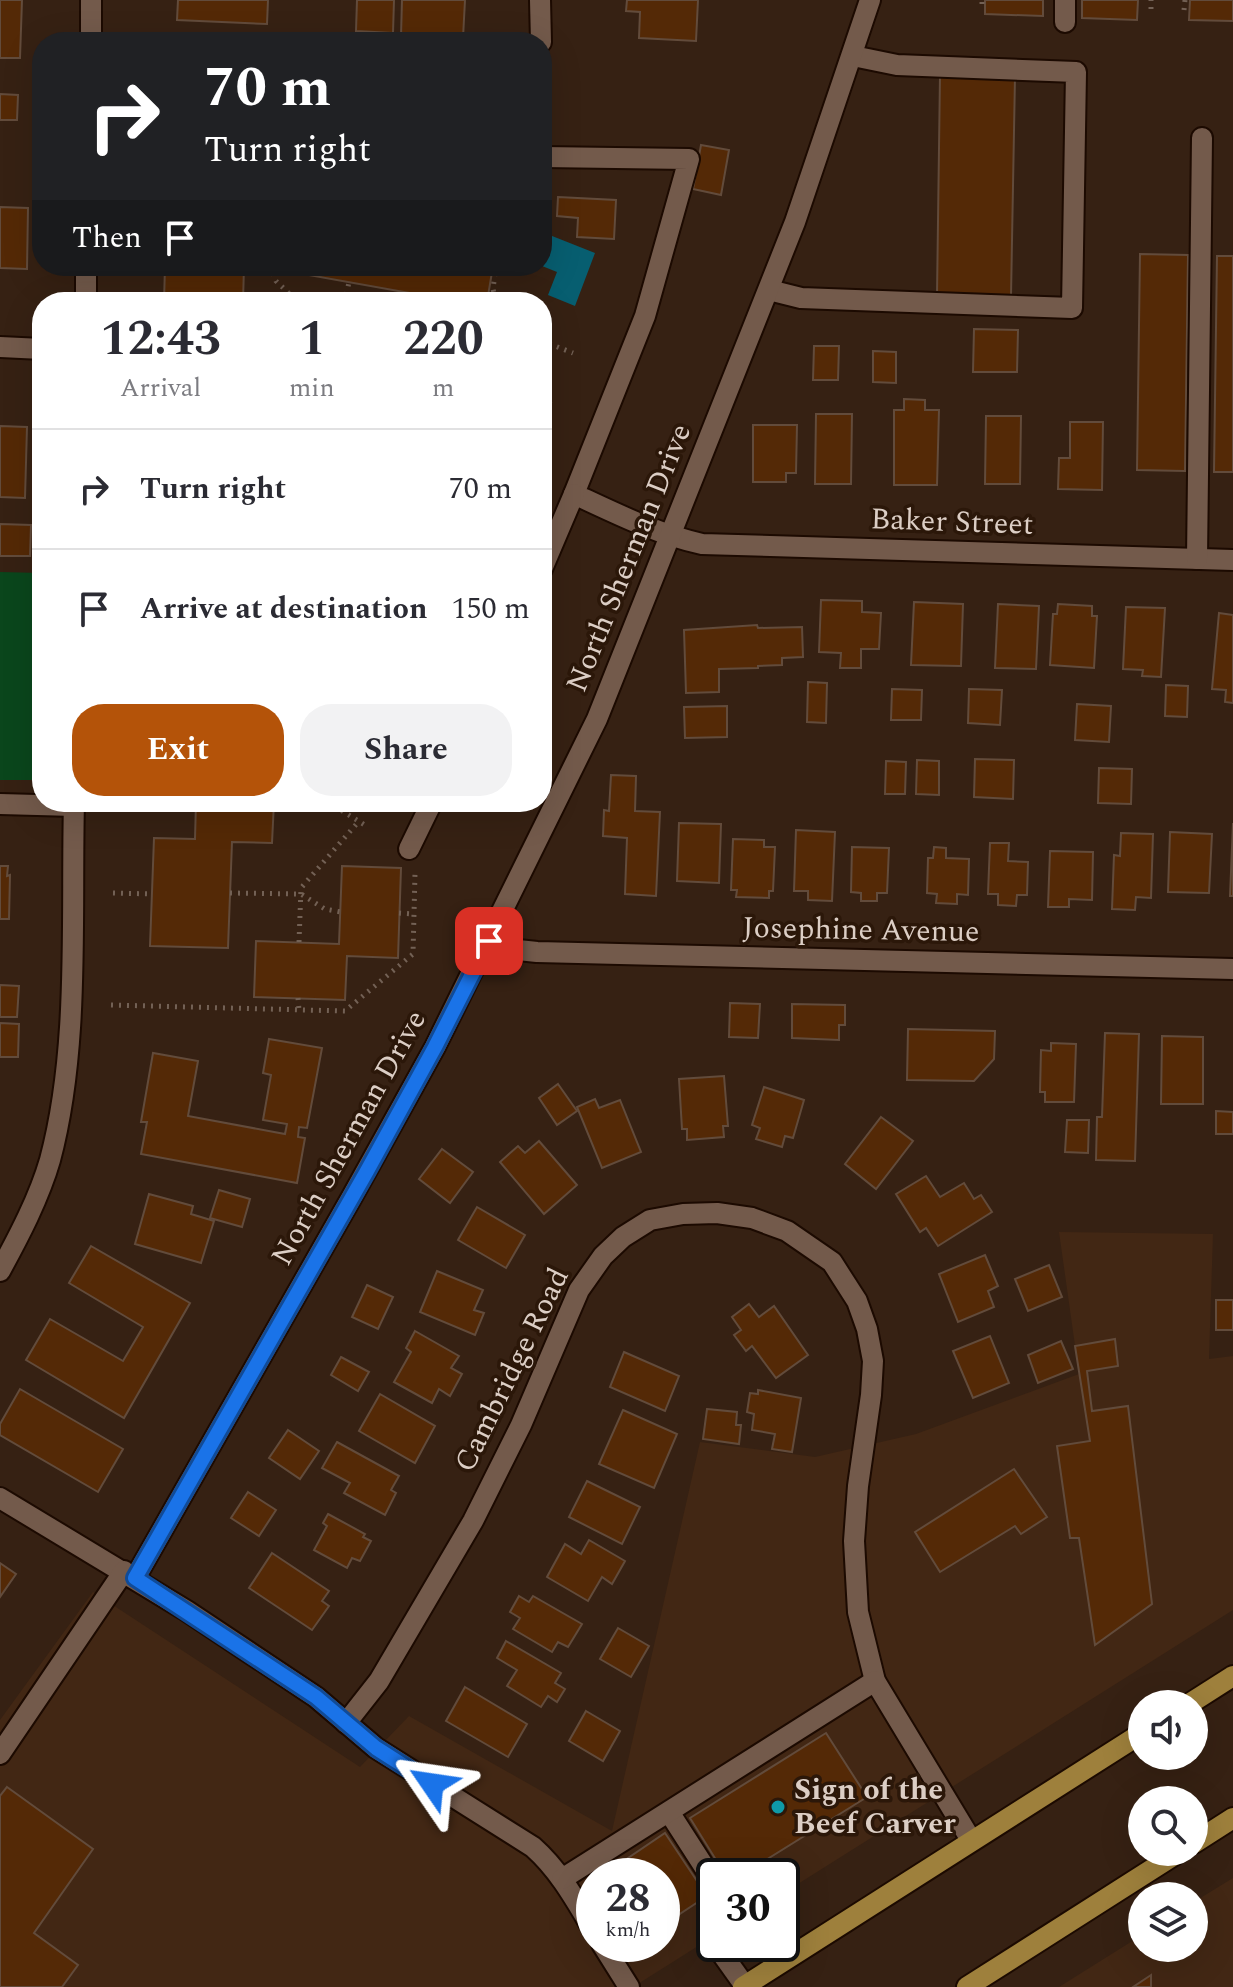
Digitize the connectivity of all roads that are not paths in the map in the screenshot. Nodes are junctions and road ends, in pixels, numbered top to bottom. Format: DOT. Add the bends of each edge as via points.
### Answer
graph roads {
  1 [pos="91,0"];
  2 [pos="540,0"];
  3 [pos="870,0"];
  4 [pos="1065,0"];
  5 [pos="1065,22"];
  6 [pos="91,32"];
  7 [pos="541,32"];
  8 [pos="853,56"];
  9 [pos="1202,138"];
  10 [pos="552,157"];
  11 [pos="769,290"];
  12 [pos="0,347"];
  13 [pos="32,349"];
  14 [pos="574,494"];
  15 [pos="670,537"];
  16 [pos="552,546"];
  17 [pos="1197,559"];
  18 [pos="1233,560"];
  19 [pos="0,804"];
  20 [pos="32,804"];
  21 [pos="74,812"];
  22 [pos="428,812"];
  23 [pos="552,812"];
  24 [pos="552,812"];
  25 [pos="412,858"];
  26 [pos="489,941"];
  27 [pos="1233,969"];
  28 [pos="3,1259"];
  29 [pos="0,1498"];
  30 [pos="129,1574"];
  31 [pos="1233,1676"];
  32 [pos="875,1681"];
  33 [pos="1208,1692"];
  34 [pos="346,1723"];
  35 [pos="1128,1742"];
  36 [pos="0,1754"];
  37 [pos="669,1812"];
  38 [pos="1233,1818"];
  39 [pos="1208,1834"];
  40 [pos="971,1840"];
  41 [pos="699,1858"];
  42 [pos="1157,1866"];
  43 [pos="562,1879"];
  44 [pos="576,1902"];
  45 [pos="613,1962"];
  46 [pos="727,1962"];
  47 [pos="744,1986"];
  48 [pos="629,1987"];
  49 [pos="967,1987"];
  1 -- 6 [label="street"];
  2 -- 7 [label="street"];
  3 -- 8 [label="street, North Sherman Drive"];
  4 -- 5 [label="street"];
  8 -- 11 [label="street, North Sherman Drive"];
  8 -- 11 [label="street" via="897,65 1076,72 1072,308 801,298"];
  9 -- 17 [label="street"];
  10 -- 14 [label="street" via="689,159 645,316"];
  11 -- 15 [label="street, North Sherman Drive"];
  12 -- 13 [label="street"];
  14 -- 15 [label="street, Baker Street"];
  14 -- 16 [label="street"];
  15 -- 17 [label="street, Baker Street" via="702,544"];
  15 -- 23 [label="street, North Sherman Drive" via="597,719"];
  17 -- 18 [label="street, Baker Street"];
  19 -- 20 [label="street"];
  21 -- 28 [label="street" via="63,1097 49,1162"];
  22 -- 25 [label="street"];
  24 -- 26 [label="street, North Sherman Drive"];
  26 -- 27 [label="street, Josephine Avenue" via="537,952"];
  26 -- 30 [label="street, North Sherman Drive" via="361,1182"];
  29 -- 30 [label="street"];
  30 -- 34 [label="street" via="316,1697"];
  30 -- 36 [label="street, North Sherman Drive"];
  31 -- 33 [label="main road"];
  32 -- 34 [label="street, Cambridge Road" via="858,1612 854,1568 873,1361 857,1301 832,1262 787,1231 752,1218 683,1214 650,1220 623,1237 579,1290 473,1521 379,1681"];
  32 -- 37 [label="street"];
  32 -- 40 [label="street, Cambridge Road"];
  34 -- 43 [label="street" via="396,1762 533,1847"];
  35 -- 40 [label="main road"];
  37 -- 41 [label="street"];
  37 -- 43 [label="street"];
  38 -- 39 [label="main road"];
  40 -- 47 [label="main road"];
  42 -- 49 [label="main road"];
  43 -- 44 [label="street"];
  45 -- 48 [label="street"];
  46 -- 47 [label="street"];
}
